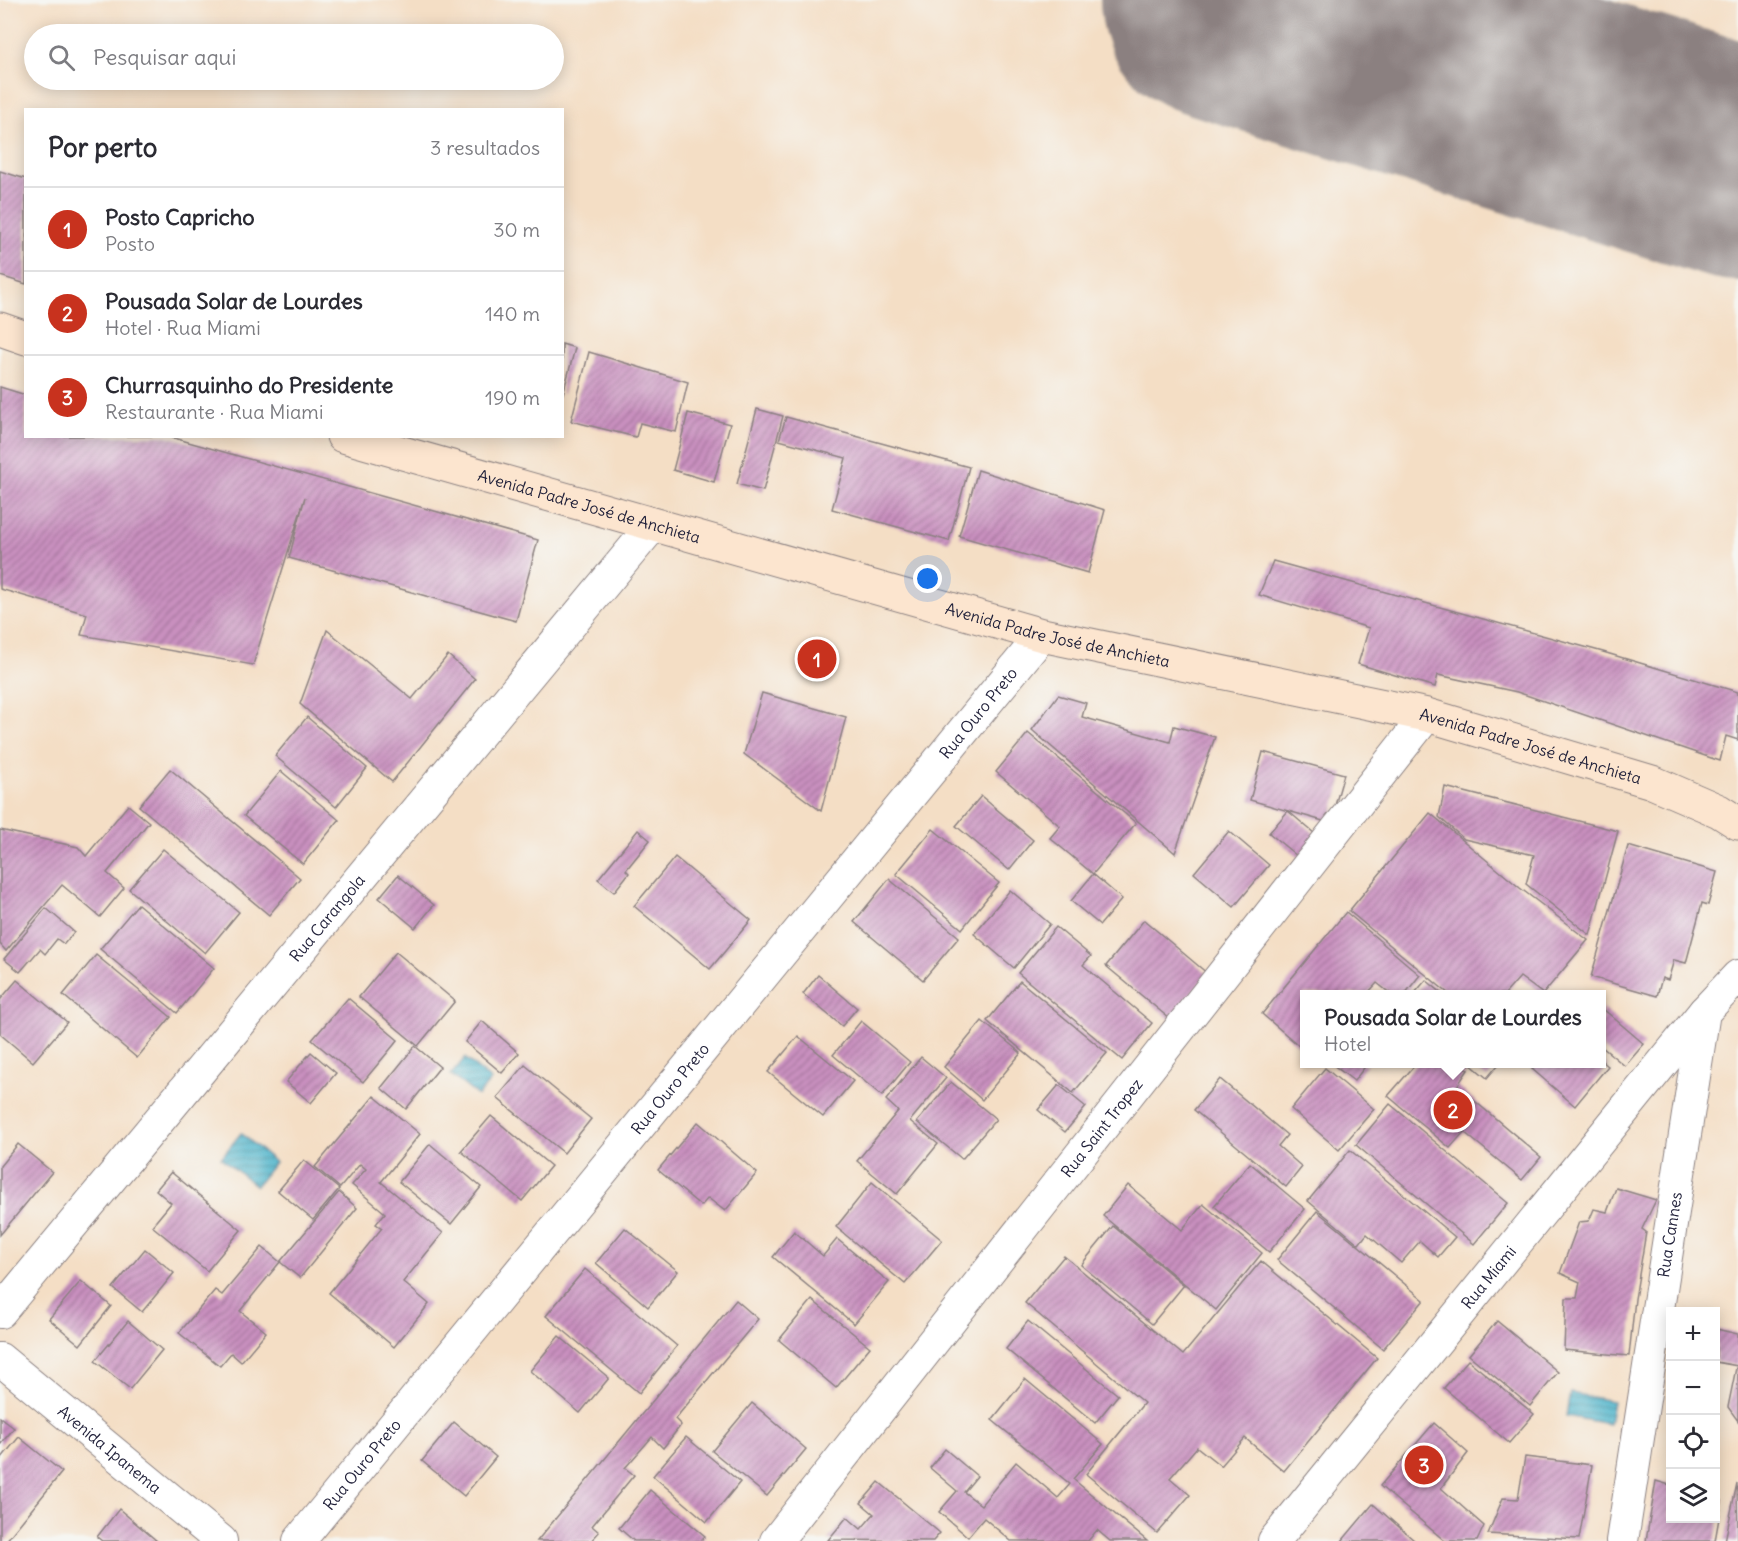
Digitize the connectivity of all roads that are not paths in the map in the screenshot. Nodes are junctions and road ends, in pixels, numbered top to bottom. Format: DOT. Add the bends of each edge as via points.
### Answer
graph roads {
  1 [pos="0,330"];
  2 [pos="24,337"];
  3 [pos="350,438"];
  4 [pos="653,525"];
  5 [pos="1042,635"];
  6 [pos="1427,715"];
  7 [pos="1738,823"];
  8 [pos="1738,976"];
  9 [pos="1704,1012"];
  10 [pos="0,1312"];
  11 [pos="0,1359"];
  12 [pos="221,1541"];
  13 [pos="299,1541"];
  14 [pos="776,1541"];
  15 [pos="1274,1541"];
  16 [pos="1622,1541"];
  1 -- 2 [label="main road"];
  3 -- 4 [label="main road, Avenida Padre José de Anchieta"];
  4 -- 5 [label="main road, Avenida Padre José de Anchieta"];
  4 -- 10 [label="street, Rua Carangola"];
  5 -- 6 [label="main road, Avenida Padre José de Anchieta"];
  5 -- 13 [label="street, Rua Ouro Preto"];
  6 -- 7 [label="main road, Avenida Padre José de Anchieta" via="1652,782"];
  6 -- 14 [label="street, Rua Saint Tropez"];
  8 -- 9 [label="street"];
  9 -- 15 [label="street, Rua Miami"];
  9 -- 16 [label="street, Rua Cannes"];
  11 -- 12 [label="street, Avenida Ipanema"];
}
